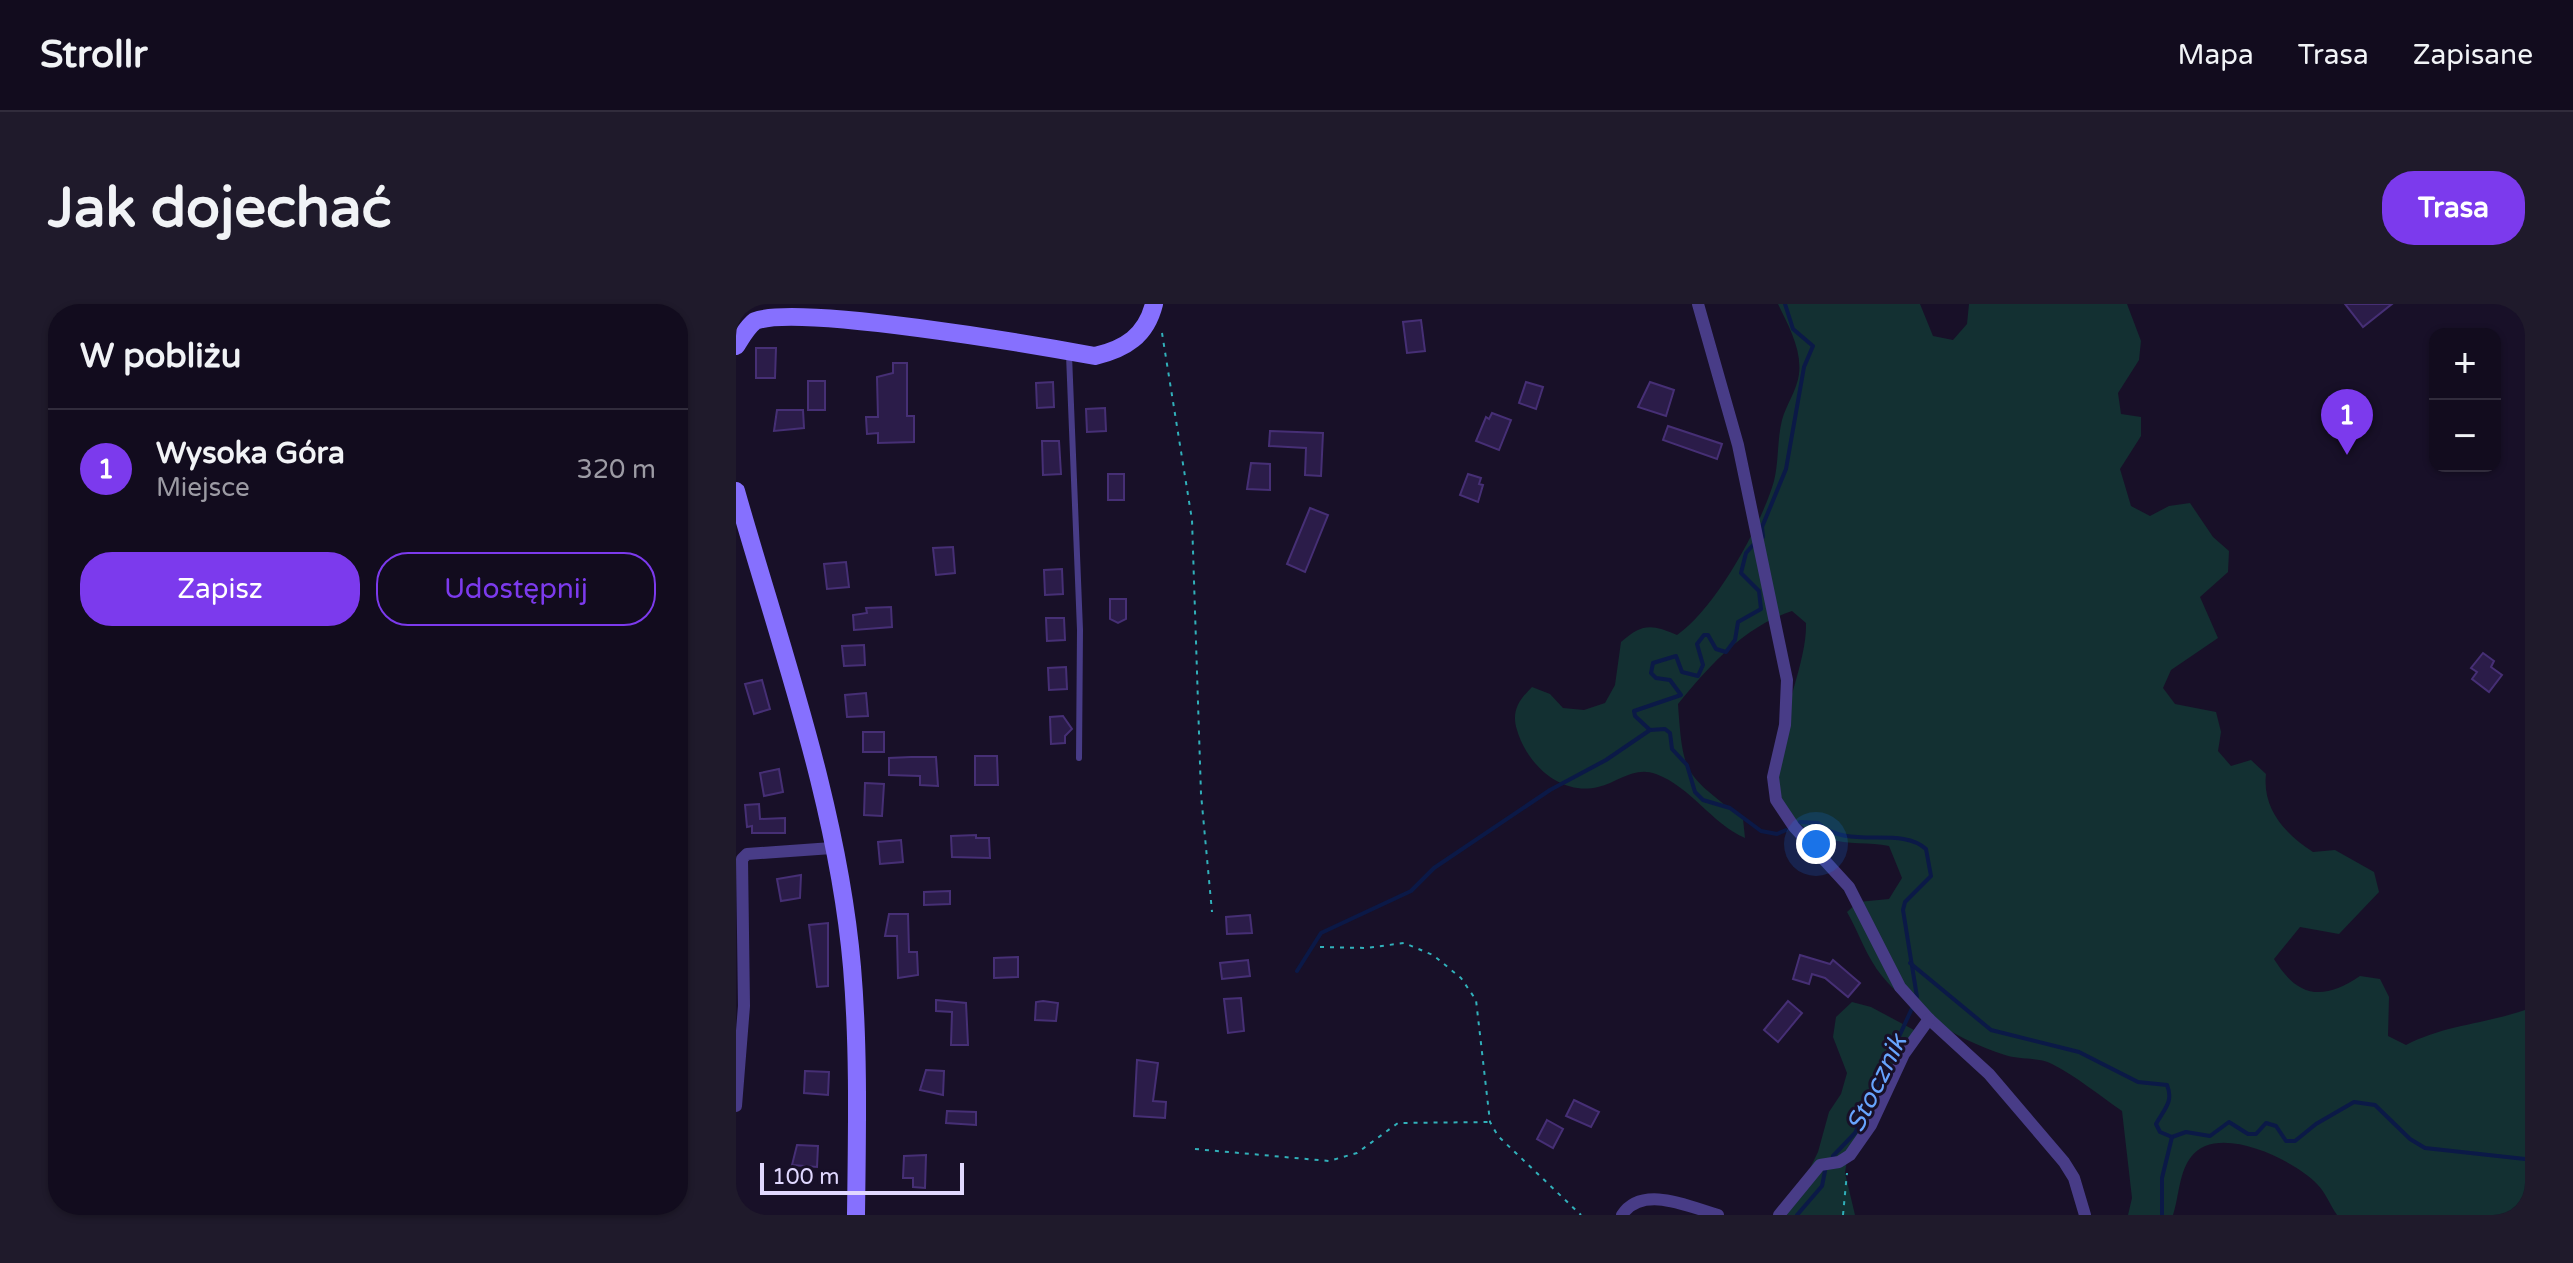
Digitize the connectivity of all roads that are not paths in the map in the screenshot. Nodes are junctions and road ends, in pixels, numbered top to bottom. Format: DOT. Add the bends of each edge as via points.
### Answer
graph roads {
  1 [pos="1154,304"];
  2 [pos="1698,304"];
  3 [pos="736,346"];
  4 [pos="1069,351"];
  5 [pos="736,491"];
  6 [pos="1079,758"];
  7 [pos="832,848"];
  8 [pos="1929,1019"];
  9 [pos="736,1106"];
  10 [pos="856,1215"];
  11 [pos="1622,1215"];
  12 [pos="1718,1215"];
  13 [pos="1779,1215"];
  14 [pos="2085,1215"];
  1 -- 4 [label="street" via="1138,334 1121,350 1095,356"];
  2 -- 8 [label="street" via="1738,445 1787,680 1785,725 1773,777 1776,800 1849,887 1887,967"];
  3 -- 4 [label="street" via="756,320 780,312 854,312"];
  4 -- 6 [label="lane" via="1080,630"];
  5 -- 7 [label="street"];
  7 -- 9 [label="street" via="747,854 742,859 744,1006"];
  7 -- 10 [label="street" via="852,965"];
  8 -- 13 [label="street" via="1904,1054 1871,1125 1850,1155 1820,1165"];
  8 -- 14 [label="street" via="1989,1074 2042,1134 2074,1178"];
  11 -- 12 [label="street" via="1637,1201 1658,1198"];
}
